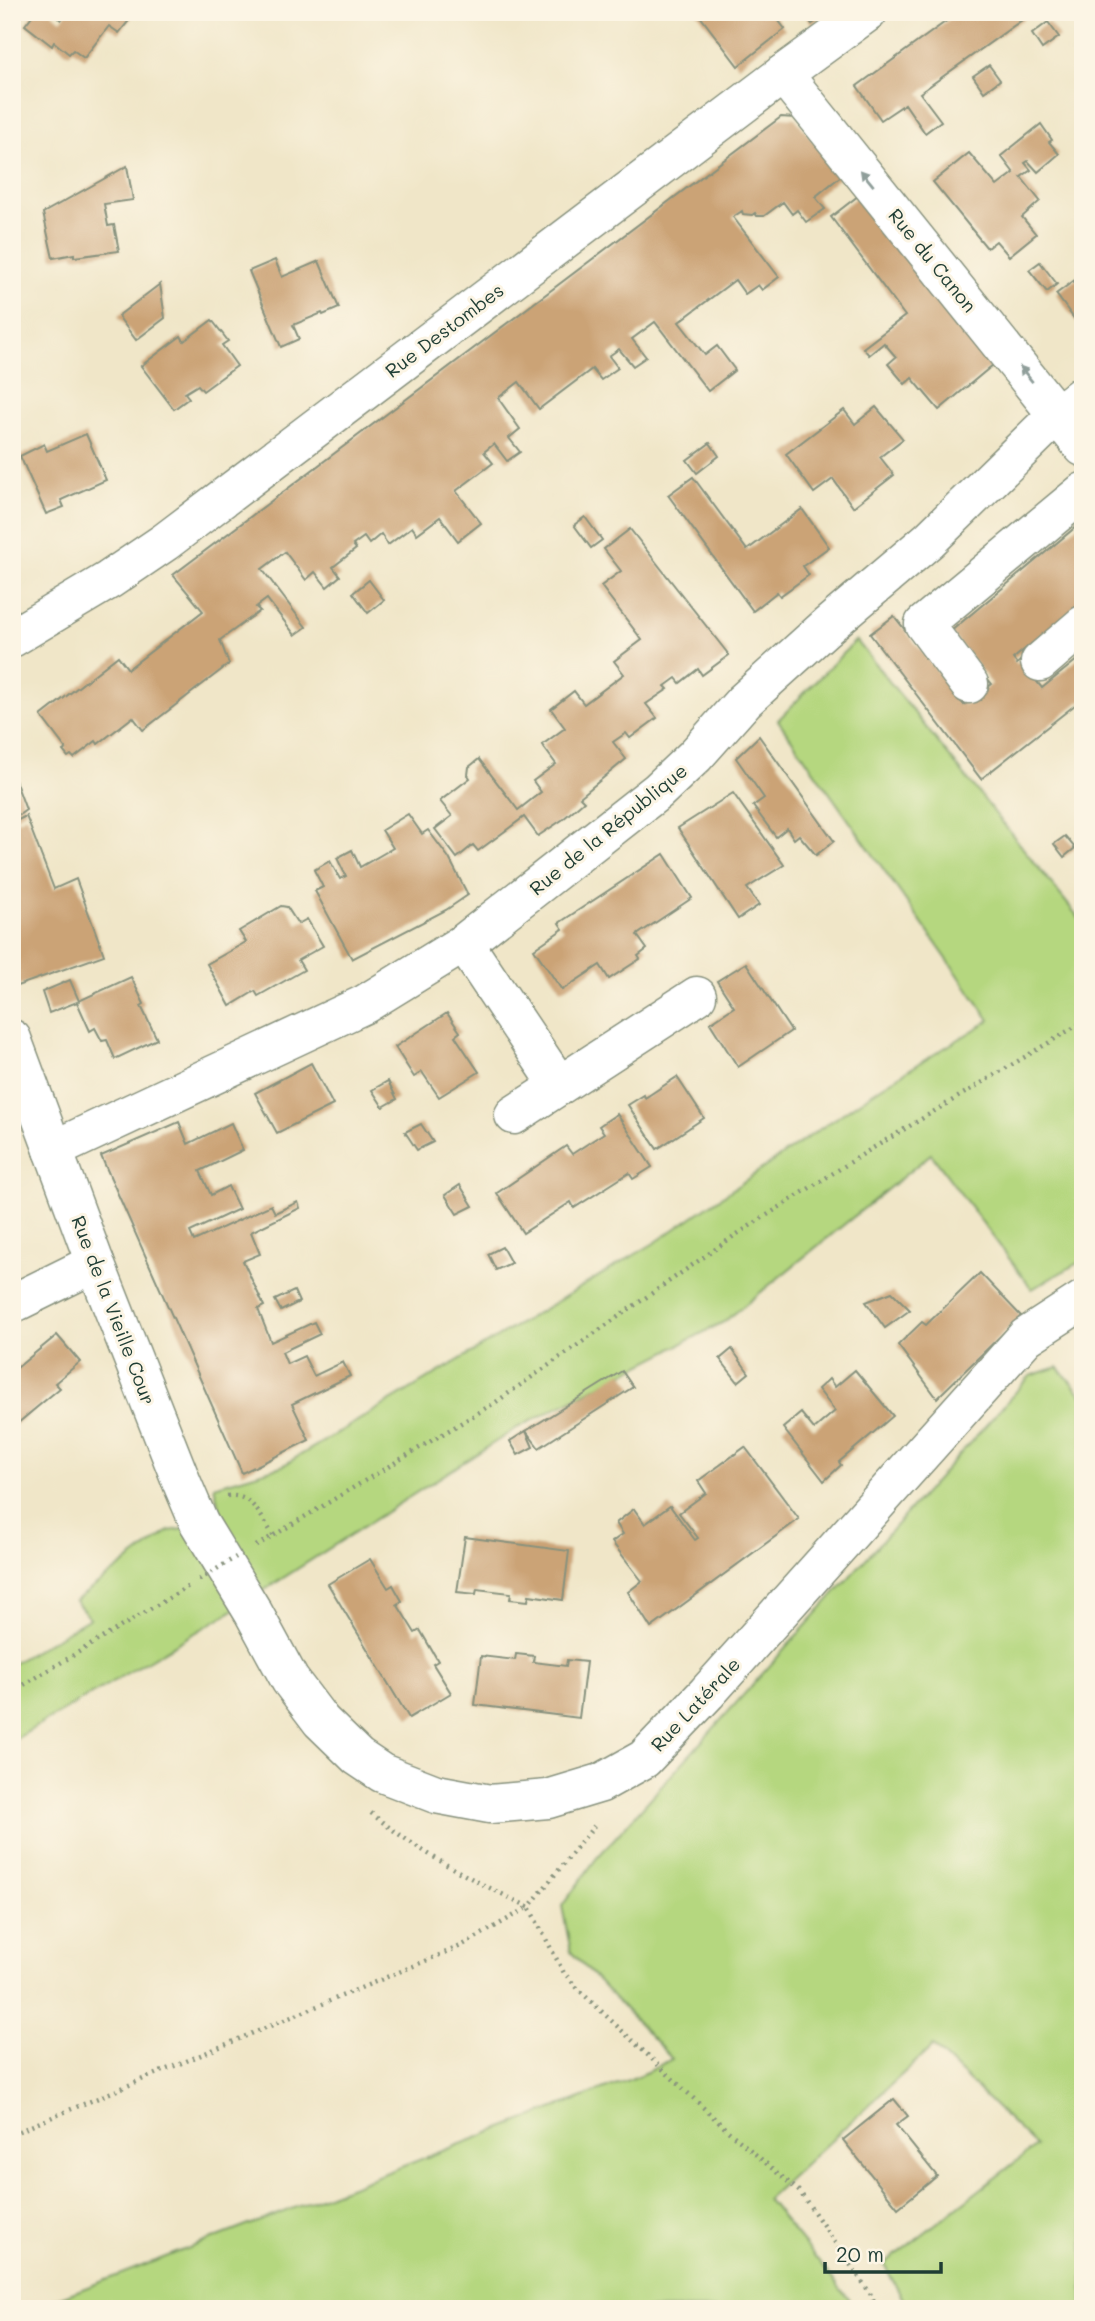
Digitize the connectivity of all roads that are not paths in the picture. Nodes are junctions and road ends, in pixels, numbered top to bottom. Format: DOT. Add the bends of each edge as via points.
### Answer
graph roads {
  1 [pos="868,12"];
  2 [pos="783,74"];
  3 [pos="1070,404"];
  4 [pos="1083,447"];
  5 [pos="1083,492"];
  6 [pos="1083,625"];
  7 [pos="12,638"];
  8 [pos="1040,662"];
  9 [pos="969,684"];
  10 [pos="464,943"];
  11 [pos="697,996"];
  12 [pos="12,1040"];
  13 [pos="559,1085"];
  14 [pos="514,1115"];
  15 [pos="53,1150"];
  16 [pos="95,1263"];
  17 [pos="1083,1300"];
  18 [pos="12,1304"];
  19 [pos="233,1562"];
  1 -- 2 [label="street, Rue Destombes"];
  3 -- 2 [label="street, Rue du Canon, one-way"];
  2 -- 7 [label="street, Rue Destombes" via="165,542"];
  3 -- 4 [label="street, Rue du Canon"];
  3 -- 10 [label="street, Rue de la République" via="929,540 744,701 658,791"];
  5 -- 9 [label="street" via="924,624"];
  6 -- 8 [label="street"];
  10 -- 13 [label="street"];
  10 -- 15 [label="street, Rue de la République" via="365,1004"];
  11 -- 13 [label="street"];
  12 -- 15 [label="street, Rue de la Vieille Cour"];
  13 -- 14 [label="street"];
  15 -- 16 [label="street, Rue de la Vieille Cour"];
  16 -- 18 [label="street"];
  16 -- 19 [label="street, Rue de la Vieille Cour" via="190,1503"];
  17 -- 19 [label="street, Rue Latérale" via="1026,1337 663,1741 644,1759 575,1792 490,1804 436,1794 382,1773 358,1757 306,1703 285,1672"];
}
